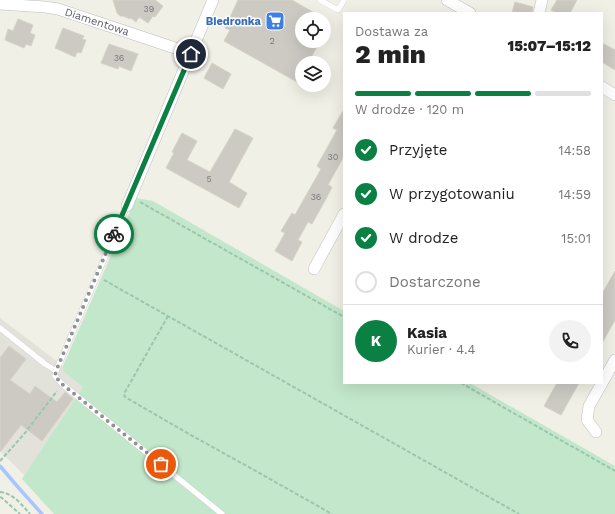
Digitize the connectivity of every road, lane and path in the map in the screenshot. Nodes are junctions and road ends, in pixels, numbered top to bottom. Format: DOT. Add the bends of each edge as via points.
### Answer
graph roads {
  1 [pos="213,0"];
  2 [pos="320,0"];
  3 [pos="344,0"];
  4 [pos="447,0"];
  5 [pos="542,0"];
  6 [pos="0,4"];
  7 [pos="455,9"];
  8 [pos="466,12"];
  9 [pos="539,12"];
  10 [pos="191,54"];
  11 [pos="603,88"];
  12 [pos="615,95"];
  13 [pos="129,201"];
  14 [pos="343,216"];
  15 [pos="314,269"];
  16 [pos="96,276"];
  17 [pos="168,316"];
  18 [pos="343,316"];
  19 [pos="0,328"];
  20 [pos="615,360"];
  21 [pos="56,371"];
  22 [pos="603,381"];
  23 [pos="62,384"];
  24 [pos="463,384"];
  25 [pos="601,384"];
  26 [pos="596,432"];
  27 [pos="0,460"];
  28 [pos="615,471"];
  29 [pos="0,492"];
  30 [pos="0,497"];
  31 [pos="20,514"];
  32 [pos="30,514"];
  33 [pos="222,514"];
  34 [pos="332,514"];
  35 [pos="519,514"];
  1 -- 10 [label="street"];
  2 -- 3 [label="lane" via="338,10"];
  4 -- 7 [label="street"];
  5 -- 9 [label="street"];
  6 -- 10 [label="street, Diamentowa" via="58,9"];
  7 -- 8 [label="street"];
  10 -- 13 [label="street"];
  11 -- 12 [label="street"];
  13 -- 16 [label="lane"];
  13 -- 18 [label="path" via="184,226"];
  14 -- 15 [label="street"];
  16 -- 17 [label="path"];
  16 -- 21 [label="lane"];
  17 -- 34 [label="path" via="125,392 125,397"];
  17 -- 35 [label="path"];
  19 -- 21 [label="lane"];
  20 -- 22 [label="street"];
  21 -- 23 [label="lane" via="55,376"];
  23 -- 27 [label="path" via="25,433"];
  23 -- 33 [label="lane"];
  24 -- 28 [label="path"];
  25 -- 26 [label="street" via="589,406 587,420"];
  29 -- 32 [label="path" via="14,498"];
  30 -- 31 [label="path"];
}
